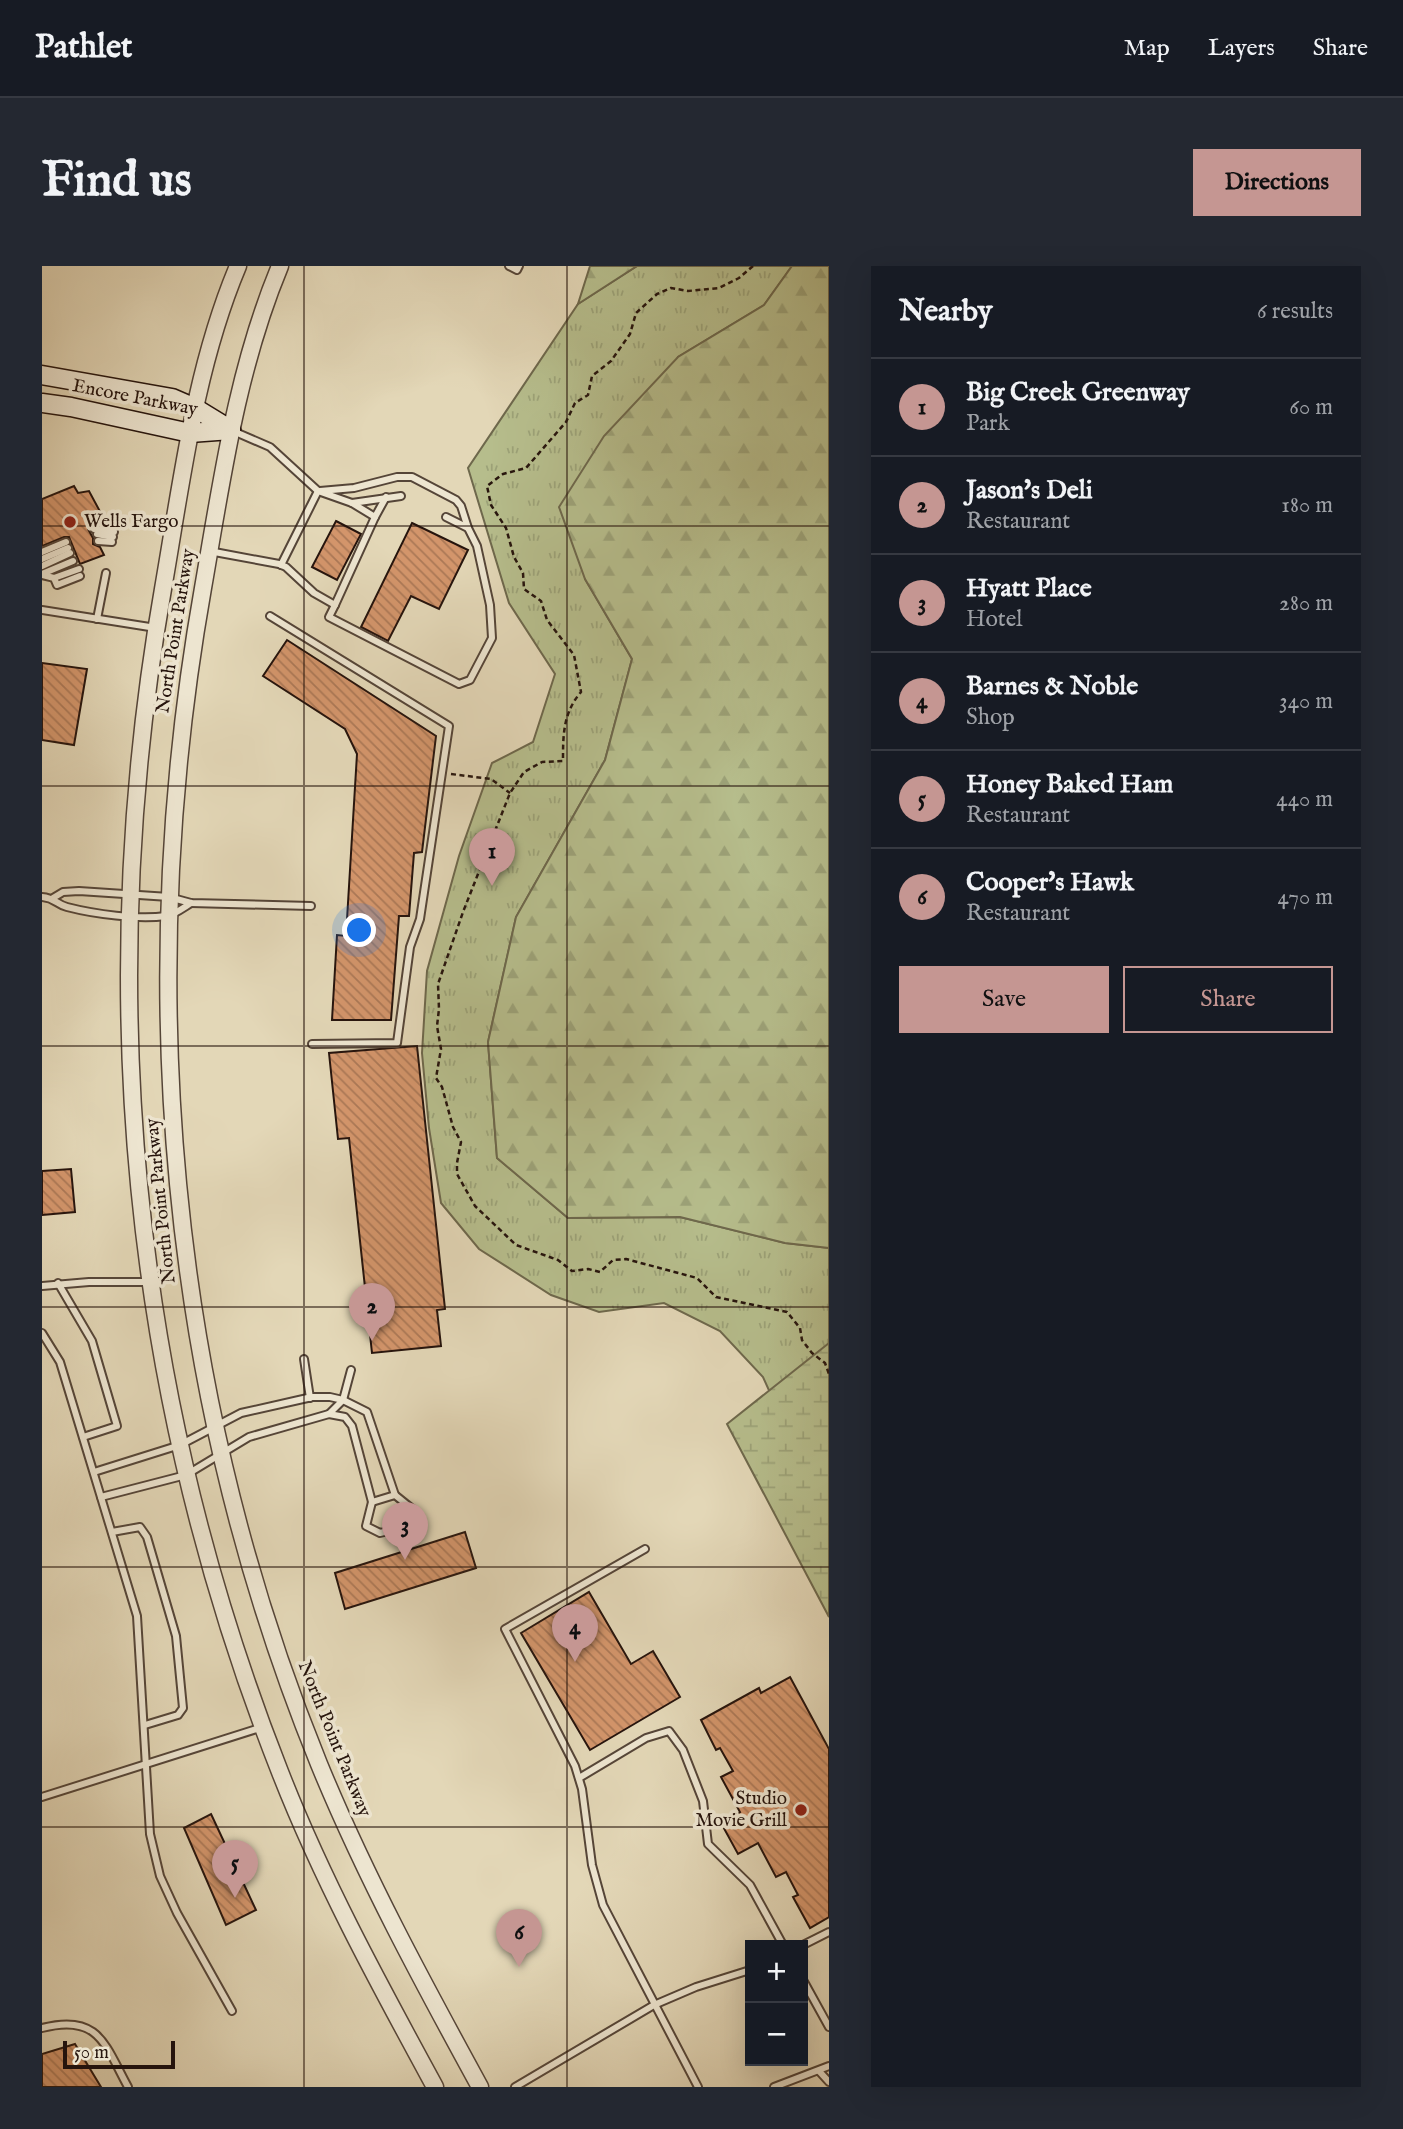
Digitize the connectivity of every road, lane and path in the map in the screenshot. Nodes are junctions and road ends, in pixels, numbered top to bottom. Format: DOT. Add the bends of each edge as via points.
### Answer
graph roads {
  1 [pos="238,266"];
  2 [pos="280,266"];
  3 [pos="509,266"];
  4 [pos="519,266"];
  5 [pos="753,266"];
  6 [pos="42,376"];
  7 [pos="42,403"];
  8 [pos="195,408"];
  9 [pos="231,430"];
  10 [pos="190,433"];
  11 [pos="318,491"];
  12 [pos="401,496"];
  13 [pos="386,497"];
  14 [pos="352,503"];
  15 [pos="375,517"];
  16 [pos="446,517"];
  17 [pos="468,528"];
  18 [pos="113,537"];
  19 [pos="68,548"];
  20 [pos="209,551"];
  21 [pos="42,552"];
  22 [pos="42,559"];
  23 [pos="73,561"];
  24 [pos="281,565"];
  25 [pos="42,566"];
  26 [pos="104,570"];
  27 [pos="79,572"];
  28 [pos="42,574"];
  29 [pos="335,605"];
  30 [pos="42,610"];
  31 [pos="270,616"];
  32 [pos="97,619"];
  33 [pos="156,628"];
  34 [pos="442,773"];
  35 [pos="510,793"];
  36 [pos="130,893"];
  37 [pos="42,897"];
  38 [pos="169,897"];
  39 [pos="53,898"];
  40 [pos="191,903"];
  41 [pos="311,906"];
  42 [pos="129,916"];
  43 [pos="168,916"];
  44 [pos="312,1044"];
  45 [pos="150,1282"];
  46 [pos="58,1283"];
  47 [pos="42,1286"];
  48 [pos="42,1333"];
  49 [pos="304,1359"];
  50 [pos="351,1370"];
  51 [pos="829,1374"];
  52 [pos="310,1398"];
  53 [pos="343,1400"];
  54 [pos="330,1414"];
  55 [pos="216,1426"];
  56 [pos="83,1437"];
  57 [pos="180,1445"];
  58 [pos="222,1453"];
  59 [pos="94,1472"];
  60 [pos="186,1475"];
  61 [pos="395,1495"];
  62 [pos="101,1497"];
  63 [pos="372,1502"];
  64 [pos="111,1532"];
  65 [pos="645,1549"];
  66 [pos="145,1725"];
  67 [pos="263,1727"];
  68 [pos="148,1764"];
  69 [pos="579,1778"];
  70 [pos="42,1797"];
  71 [pos="829,1932"];
  72 [pos="780,1940"];
  73 [pos="808,1942"];
  74 [pos="745,1972"];
  75 [pos="808,1989"];
  76 [pos="654,2005"];
  77 [pos="232,2011"];
  78 [pos="829,2027"];
  79 [pos="42,2028"];
  80 [pos="829,2066"];
  81 [pos="819,2071"];
  82 [pos="829,2082"];
  83 [pos="778,2086"];
  84 [pos="128,2087"];
  85 [pos="435,2087"];
  86 [pos="480,2087"];
  87 [pos="514,2087"];
  88 [pos="698,2087"];
  1 -- 8 [label="street, North Point Parkway"];
  2 -- 9 [label="street, North Point Parkway" via="253,342"];
  3 -- 4 [label="lane" via="517,270"];
  5 -- 35 [label="path" via="719,288 671,288 657,294 636,313 630,334 611,361 592,376 587,395 575,402 547,445 526,468 503,474 487,486 491,505 506,528 523,573 524,589 541,601 547,620 574,654 581,692 563,728 563,761 542,762 524,772"];
  6 -- 8 [label="main road, Encore Parkway" via="172,398"];
  7 -- 10 [label="main road, Encore Parkway"];
  8 -- 9 [label="main road, Encore Parkway"];
  8 -- 10 [label="street, North Point Parkway"];
  9 -- 10 [label="main road, Encore Parkway"];
  9 -- 11 [label="lane" via="270,447"];
  9 -- 20 [label="street, North Point Parkway"];
  10 -- 33 [label="street, North Point Parkway"];
  11 -- 14 [label="lane"];
  11 -- 17 [label="lane" via="412,477 456,499"];
  11 -- 24 [label="lane"];
  12 -- 13 [label="lane"];
  13 -- 14 [label="lane"];
  13 -- 15 [label="lane"];
  14 -- 15 [label="lane"];
  15 -- 29 [label="lane"];
  16 -- 17 [label="lane"];
  17 -- 29 [label="lane" via="477,546 490,605 492,638 470,680 460,684 329,617"];
  18 -- 18 [label="lane" via="96,535 106,530"];
  19 -- 21 [label="lane"];
  19 -- 22 [label="lane"];
  19 -- 25 [label="lane"];
  20 -- 24 [label="lane"];
  20 -- 38 [label="street, North Point Parkway" via="180,743"];
  23 -- 28 [label="lane"];
  24 -- 29 [label="lane"];
  26 -- 32 [label="lane"];
  27 -- 28 [label="lane" via="55,581"];
  30 -- 32 [label="lane"];
  31 -- 34 [label="lane" via="449,726"];
  32 -- 33 [label="lane"];
  33 -- 36 [label="street, North Point Parkway" via="140,739"];
  34 -- 35 [label="path" via="491,779"];
  34 -- 44 [label="lane" via="397,1043"];
  35 -- 51 [label="path" via="438,984 441,1049 436,1078 461,1142 457,1174 475,1206 516,1245 558,1260 572,1271 600,1272 613,1260 626,1259 697,1278 716,1297 787,1312"];
  36 -- 38 [label="lane"];
  36 -- 39 [label="lane" via="63,891"];
  36 -- 42 [label="street, North Point Parkway"];
  37 -- 39 [label="lane"];
  38 -- 40 [label="lane"];
  38 -- 43 [label="street, North Point Parkway"];
  39 -- 42 [label="lane" via="78,909"];
  40 -- 41 [label="lane"];
  40 -- 43 [label="lane"];
  42 -- 43 [label="lane"];
  42 -- 45 [label="street, North Point Parkway" via="135,1153"];
  43 -- 55 [label="street, North Point Parkway" via="174,1150 189,1276"];
  45 -- 46 [label="lane"];
  45 -- 57 [label="street, North Point Parkway"];
  46 -- 47 [label="lane"];
  46 -- 56 [label="lane" via="92,1342 117,1426"];
  48 -- 56 [label="lane" via="60,1362"];
  49 -- 52 [label="lane"];
  50 -- 53 [label="lane"];
  52 -- 53 [label="lane"];
  52 -- 55 [label="lane" via="241,1413"];
  53 -- 54 [label="lane"];
  53 -- 61 [label="lane" via="368,1412"];
  54 -- 58 [label="lane" via="249,1437"];
  54 -- 63 [label="lane" via="345,1417 352,1426"];
  55 -- 57 [label="lane"];
  55 -- 58 [label="street, North Point Parkway"];
  56 -- 59 [label="lane"];
  57 -- 59 [label="lane"];
  57 -- 60 [label="street, North Point Parkway"];
  58 -- 60 [label="lane"];
  58 -- 86 [label="street, North Point Parkway" via="264,1611 318,1762 384,1909"];
  59 -- 62 [label="lane"];
  60 -- 62 [label="lane"];
  60 -- 67 [label="street, North Point Parkway" via="227,1623"];
  61 -- 63 [label="lane"];
  61 -- 63 [label="lane" via="416,1512 405,1527 380,1533 366,1526"];
  62 -- 64 [label="lane"];
  64 -- 66 [label="lane" via="137,1616"];
  64 -- 66 [label="lane" via="140,1527 147,1537 176,1636 183,1708 178,1715"];
  65 -- 69 [label="lane" via="505,1629"];
  66 -- 68 [label="lane"];
  67 -- 68 [label="lane"];
  67 -- 85 [label="street, North Point Parkway" via="348,1926"];
  68 -- 70 [label="lane"];
  68 -- 77 [label="lane" via="150,1834 160,1876"];
  69 -- 72 [label="lane" via="646,1738 669,1731 683,1750 702,1801 708,1844 750,1885"];
  69 -- 76 [label="lane" via="596,1885"];
  71 -- 73 [label="lane"];
  74 -- 76 [label="lane"];
  75 -- 78 [label="lane"];
  76 -- 87 [label="lane"];
  76 -- 88 [label="lane"];
  79 -- 84 [label="lane" via="70,2023 92,2029"];
  80 -- 81 [label="lane"];
  81 -- 82 [label="lane"];
  81 -- 83 [label="lane"];
}
